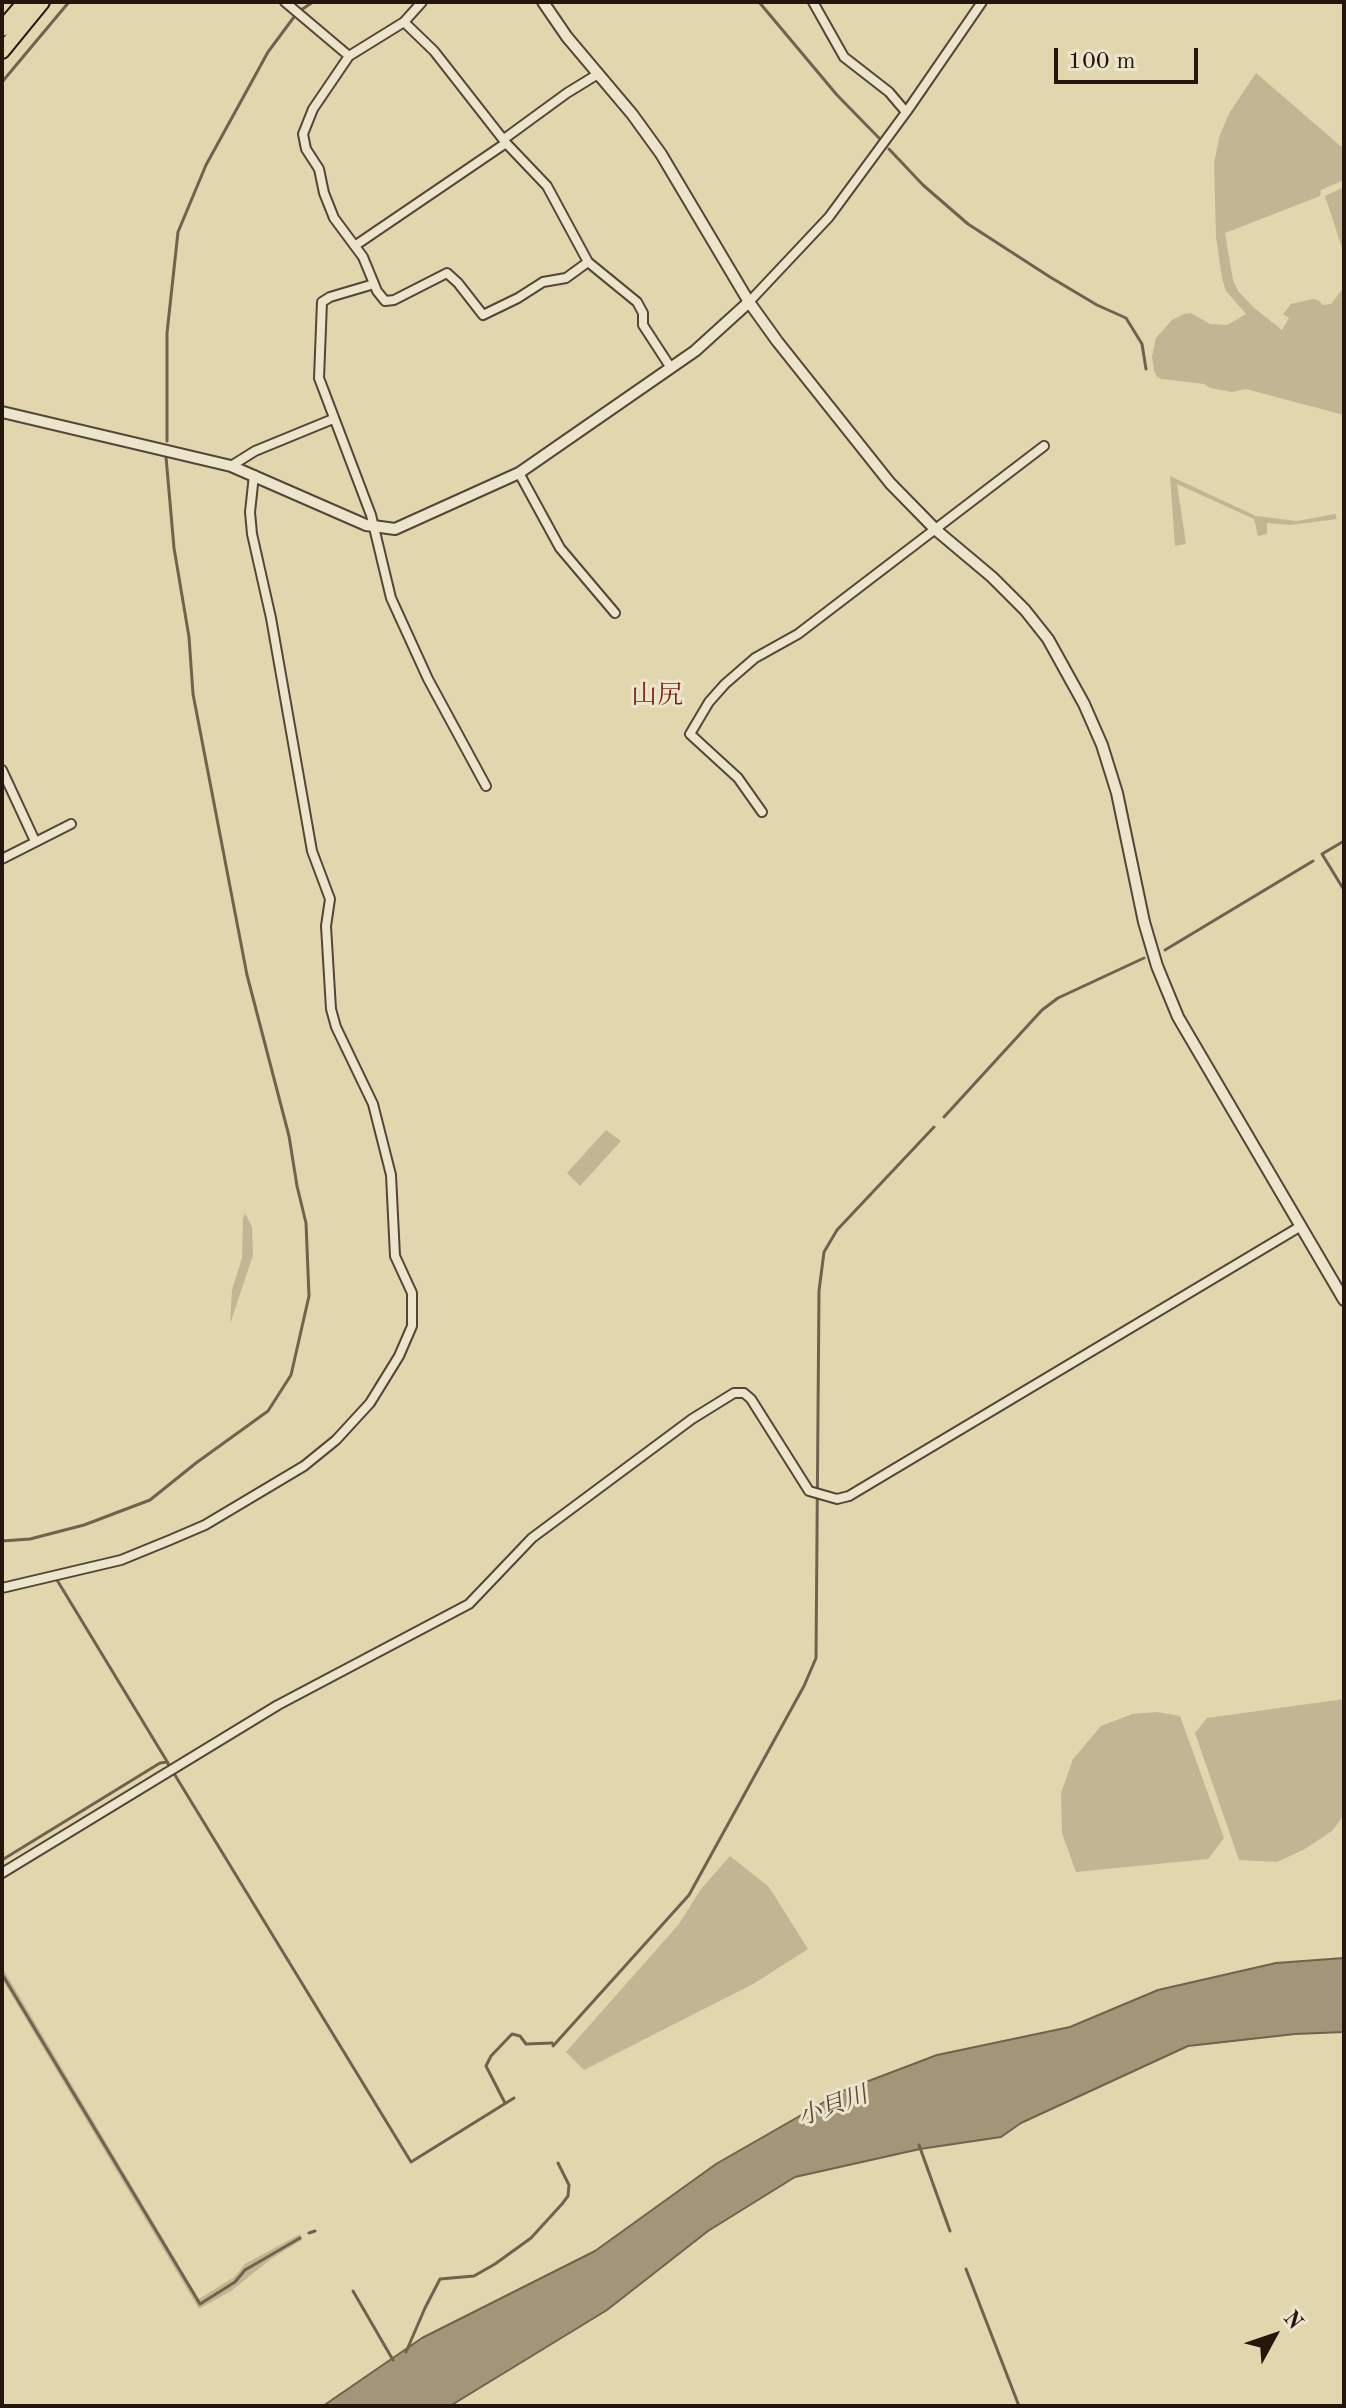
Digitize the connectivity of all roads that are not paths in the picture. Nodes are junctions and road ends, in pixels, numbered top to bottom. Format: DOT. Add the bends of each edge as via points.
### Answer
graph roads {
  1 [pos="25,2"];
  2 [pos="42,2"];
  3 [pos="285,2"];
  4 [pos="422,2"];
  5 [pos="543,2"];
  6 [pos="813,2"];
  7 [pos="982,2"];
  8 [pos="404,22"];
  9 [pos="2,29"];
  10 [pos="2,51"];
  11 [pos="349,56"];
  12 [pos="598,74"];
  13 [pos="906,112"];
  14 [pos="505,141"];
  15 [pos="356,245"];
  16 [pos="588,262"];
  17 [pos="374,284"];
  18 [pos="749,302"];
  19 [pos="671,368"];
  20 [pos="2,412"];
  21 [pos="333,419"];
  22 [pos="1044,446"];
  23 [pos="231,466"];
  24 [pos="519,473"];
  25 [pos="254,475"];
  26 [pos="374,528"];
  27 [pos="936,530"];
  28 [pos="615,613"];
  29 [pos="2,770"];
  30 [pos="486,786"];
  31 [pos="762,812"];
  32 [pos="71,824"];
  33 [pos="35,841"];
  34 [pos="2,859"];
  35 [pos="1301,1226"];
  36 [pos="1344,1300"];
  37 [pos="2,1588"];
  38 [pos="2,1873"];
  1 -- 9 [label="highway"];
  2 -- 10 [label="highway"];
  3 -- 11 [label="street"];
  4 -- 8 [label="street"];
  5 -- 12 [label="street"];
  6 -- 13 [label="street" via="844,57"];
  7 -- 13 [label="street"];
  8 -- 11 [label="street"];
  8 -- 14 [label="street" via="434,51"];
  11 -- 15 [label="street" via="313,109 303,140 319,169 334,218"];
  12 -- 14 [label="street"];
  12 -- 18 [label="street" via="661,154"];
  13 -- 18 [label="street" via="829,217"];
  14 -- 15 [label="street"];
  14 -- 16 [label="street" via="547,186"];
  15 -- 17 [label="street"];
  16 -- 17 [label="street" via="566,278 543,282 483,315 447,273 389,301"];
  16 -- 19 [label="street" via="637,302 643,325"];
  17 -- 21 [label="street" via="322,302 319,372"];
  18 -- 19 [label="street"];
  18 -- 27 [label="street" via="890,483"];
  19 -- 24 [label="street"];
  20 -- 23 [label="street"];
  21 -- 23 [label="street"];
  21 -- 26 [label="street"];
  22 -- 27 [label="street"];
  23 -- 25 [label="street"];
  24 -- 26 [label="street" via="402,527"];
  24 -- 28 [label="street" via="560,548"];
  25 -- 26 [label="street"];
  25 -- 37 [label="street" via="252,534 312,851 330,899 326,926 331,1009 379,1127 393,1187 395,1256 412,1293 412,1326 370,1403 304,1466 205,1525 121,1560"];
  26 -- 30 [label="street" via="391,598"];
  27 -- 31 [label="street" via="798,634 769,648 709,702 690,734 738,778"];
  27 -- 35 [label="street" via="1025,610 1048,639 1084,704 1117,793 1144,922 1167,992"];
  29 -- 33 [label="street"];
  32 -- 33 [label="street"];
  33 -- 34 [label="street"];
  35 -- 36 [label="street"];
  35 -- 38 [label="street" via="849,1496 837,1499 809,1491 751,1399 734,1393 539,1533 469,1604 278,1705"];
}
